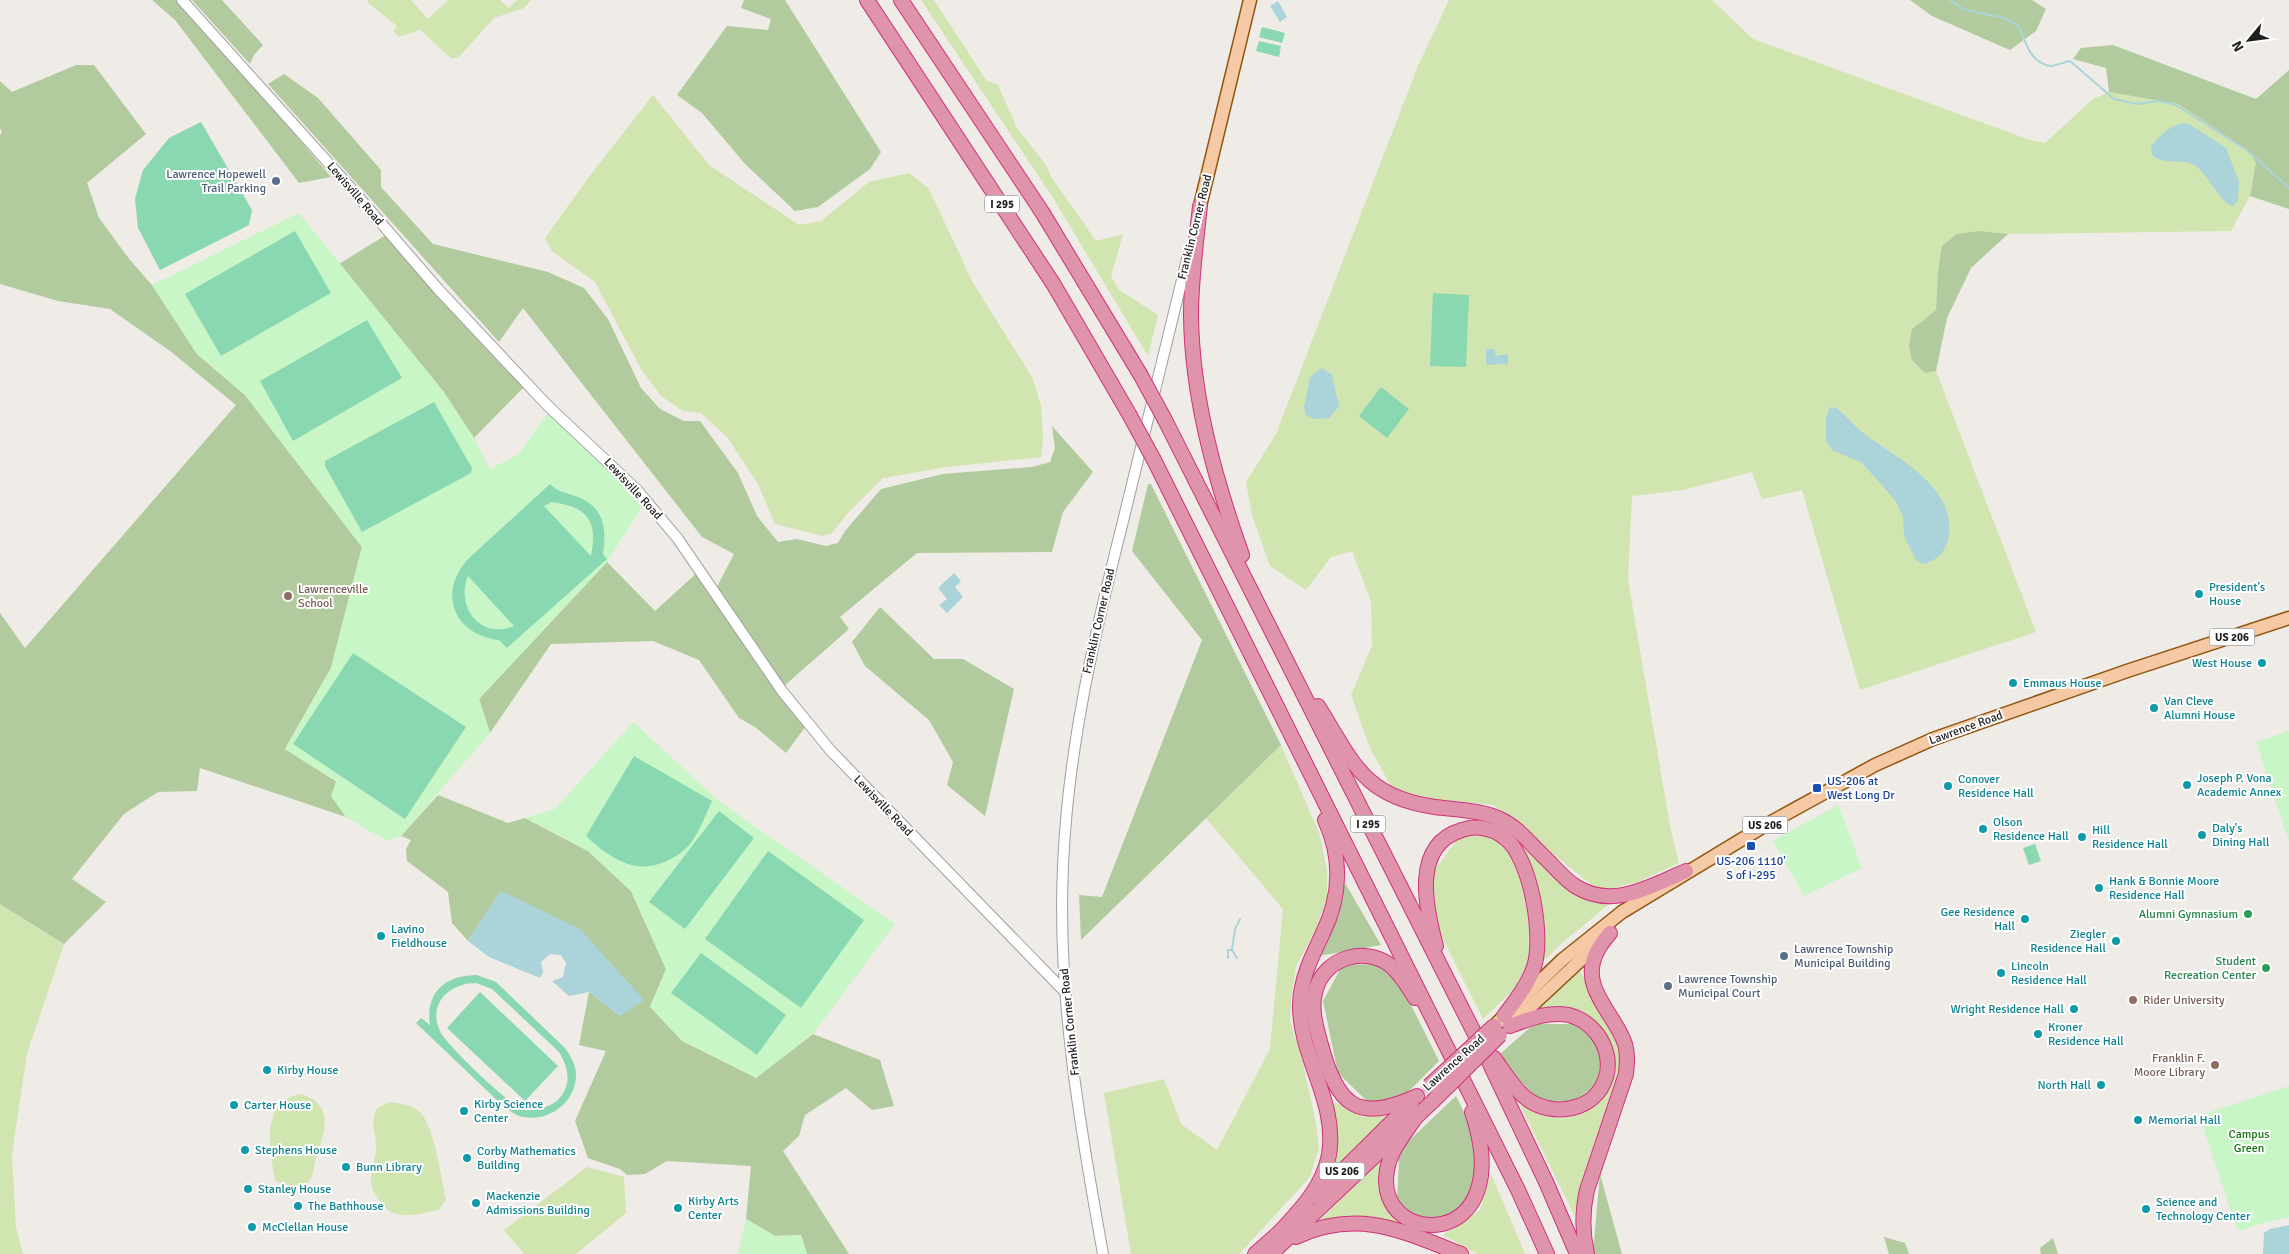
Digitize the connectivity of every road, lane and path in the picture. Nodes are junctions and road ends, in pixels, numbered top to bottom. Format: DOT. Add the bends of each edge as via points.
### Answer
graph roads {
  1 [pos="182,0"];
  2 [pos="867,0"];
  3 [pos="901,0"];
  4 [pos="1250,0"];
  5 [pos="1200,206"];
  6 [pos="2289,618"];
  7 [pos="1266,621"];
  8 [pos="1276,639"];
  9 [pos="1263,677"];
  10 [pos="1686,872"];
  11 [pos="1664,886"];
  12 [pos="1610,933"];
  13 [pos="1066,992"];
  14 [pos="1460,1008"];
  15 [pos="1502,1026"];
  16 [pos="1473,1032"];
  17 [pos="1444,1041"];
  18 [pos="1458,1069"];
  19 [pos="1418,1096"];
  20 [pos="1416,1117"];
  21 [pos="1277,1245"];
  22 [pos="1103,1254"];
  23 [pos="1254,1254"];
  24 [pos="1461,1254"];
  25 [pos="1547,1254"];
  26 [pos="1577,1254"];
  27 [pos="1587,1254"];
  1 -- 13 [label="street, Lewisville Road" via="445,296 520,377 661,518 782,691 831,751"];
  2 -- 9 [label="highway, I 295, bridge" via="1054,285 1154,460"];
  3 -- 7 [label="highway, I 295, bridge" via="1042,212 1140,374"];
  4 -- 5 [label="main road, Franklin Corner Road"];
  5 -- 7 [label="highway" via="1191,294 1196,374 1216,474"];
  5 -- 13 [label="street, Franklin Corner Road" via="1081,700 1063,860"];
  6 -- 10 [label="main road, Lawrence Road / US 206" via="1911,748 1807,802"];
  7 -- 8 [label="highway, I 295"];
  8 -- 10 [label="highway" via="1357,767 1370,782 1389,795 1413,804 1482,813 1502,820 1519,832 1574,886 1592,894 1610,897 1630,894"];
  8 -- 14 [label="highway, I 295"];
  9 -- 17 [label="highway, I 295"];
  9 -- 21 [label="highway" via="1328,826 1338,871 1335,902 1309,963 1300,1006 1307,1044 1329,1115 1328,1156 1313,1194"];
  10 -- 11 [label="main road, Lawrence Road / US 206"];
  11 -- 12 [label="main road, Lawrence Road / US 206"];
  11 -- 15 [label="main road, Lawrence Road / US 206" via="1622,912 1569,954"];
  12 -- 15 [label="main road, Lawrence Road / US 206"];
  12 -- 27 [label="highway" via="1594,957 1592,975 1596,992 1623,1039 1627,1064 1583,1206"];
  13 -- 22 [label="street, Franklin Corner Road"];
  14 -- 15 [label="highway" via="1431,927 1426,876 1432,854 1443,840 1460,830 1480,828 1503,836 1517,851 1538,931 1538,950 1532,974"];
  14 -- 16 [label="highway, I 295"];
  15 -- 16 [label="highway" via="1559,1014 1586,1023 1600,1038 1606,1052 1607,1072 1601,1087 1587,1102 1569,1109 1552,1110 1536,1104 1520,1093"];
  15 -- 19 [label="highway, Lawrence Road / US 206, bridge"];
  15 -- 20 [label="highway, Lawrence Road / US 206, bridge"];
  16 -- 26 [label="highway, I 295"];
  17 -- 18 [label="highway, I 295"];
  17 -- 19 [label="highway" via="1400,975 1381,960 1364,956 1347,958 1331,966 1320,979 1314,994 1314,1015 1332,1079 1341,1094 1355,1104 1372,1109 1390,1108"];
  18 -- 20 [label="highway" via="1463,1093 1479,1133 1483,1172 1475,1203 1464,1216 1448,1225 1431,1228 1413,1223 1398,1212 1388,1197 1389,1162"];
  18 -- 25 [label="highway, I 295"];
  19 -- 21 [label="highway, Lawrence Road / US 206"];
  20 -- 21 [label="highway, Lawrence Road / US 206"];
  21 -- 23 [label="highway, Lawrence Road / US 206"];
  21 -- 24 [label="highway" via="1323,1226 1368,1223 1396,1229"];
}
